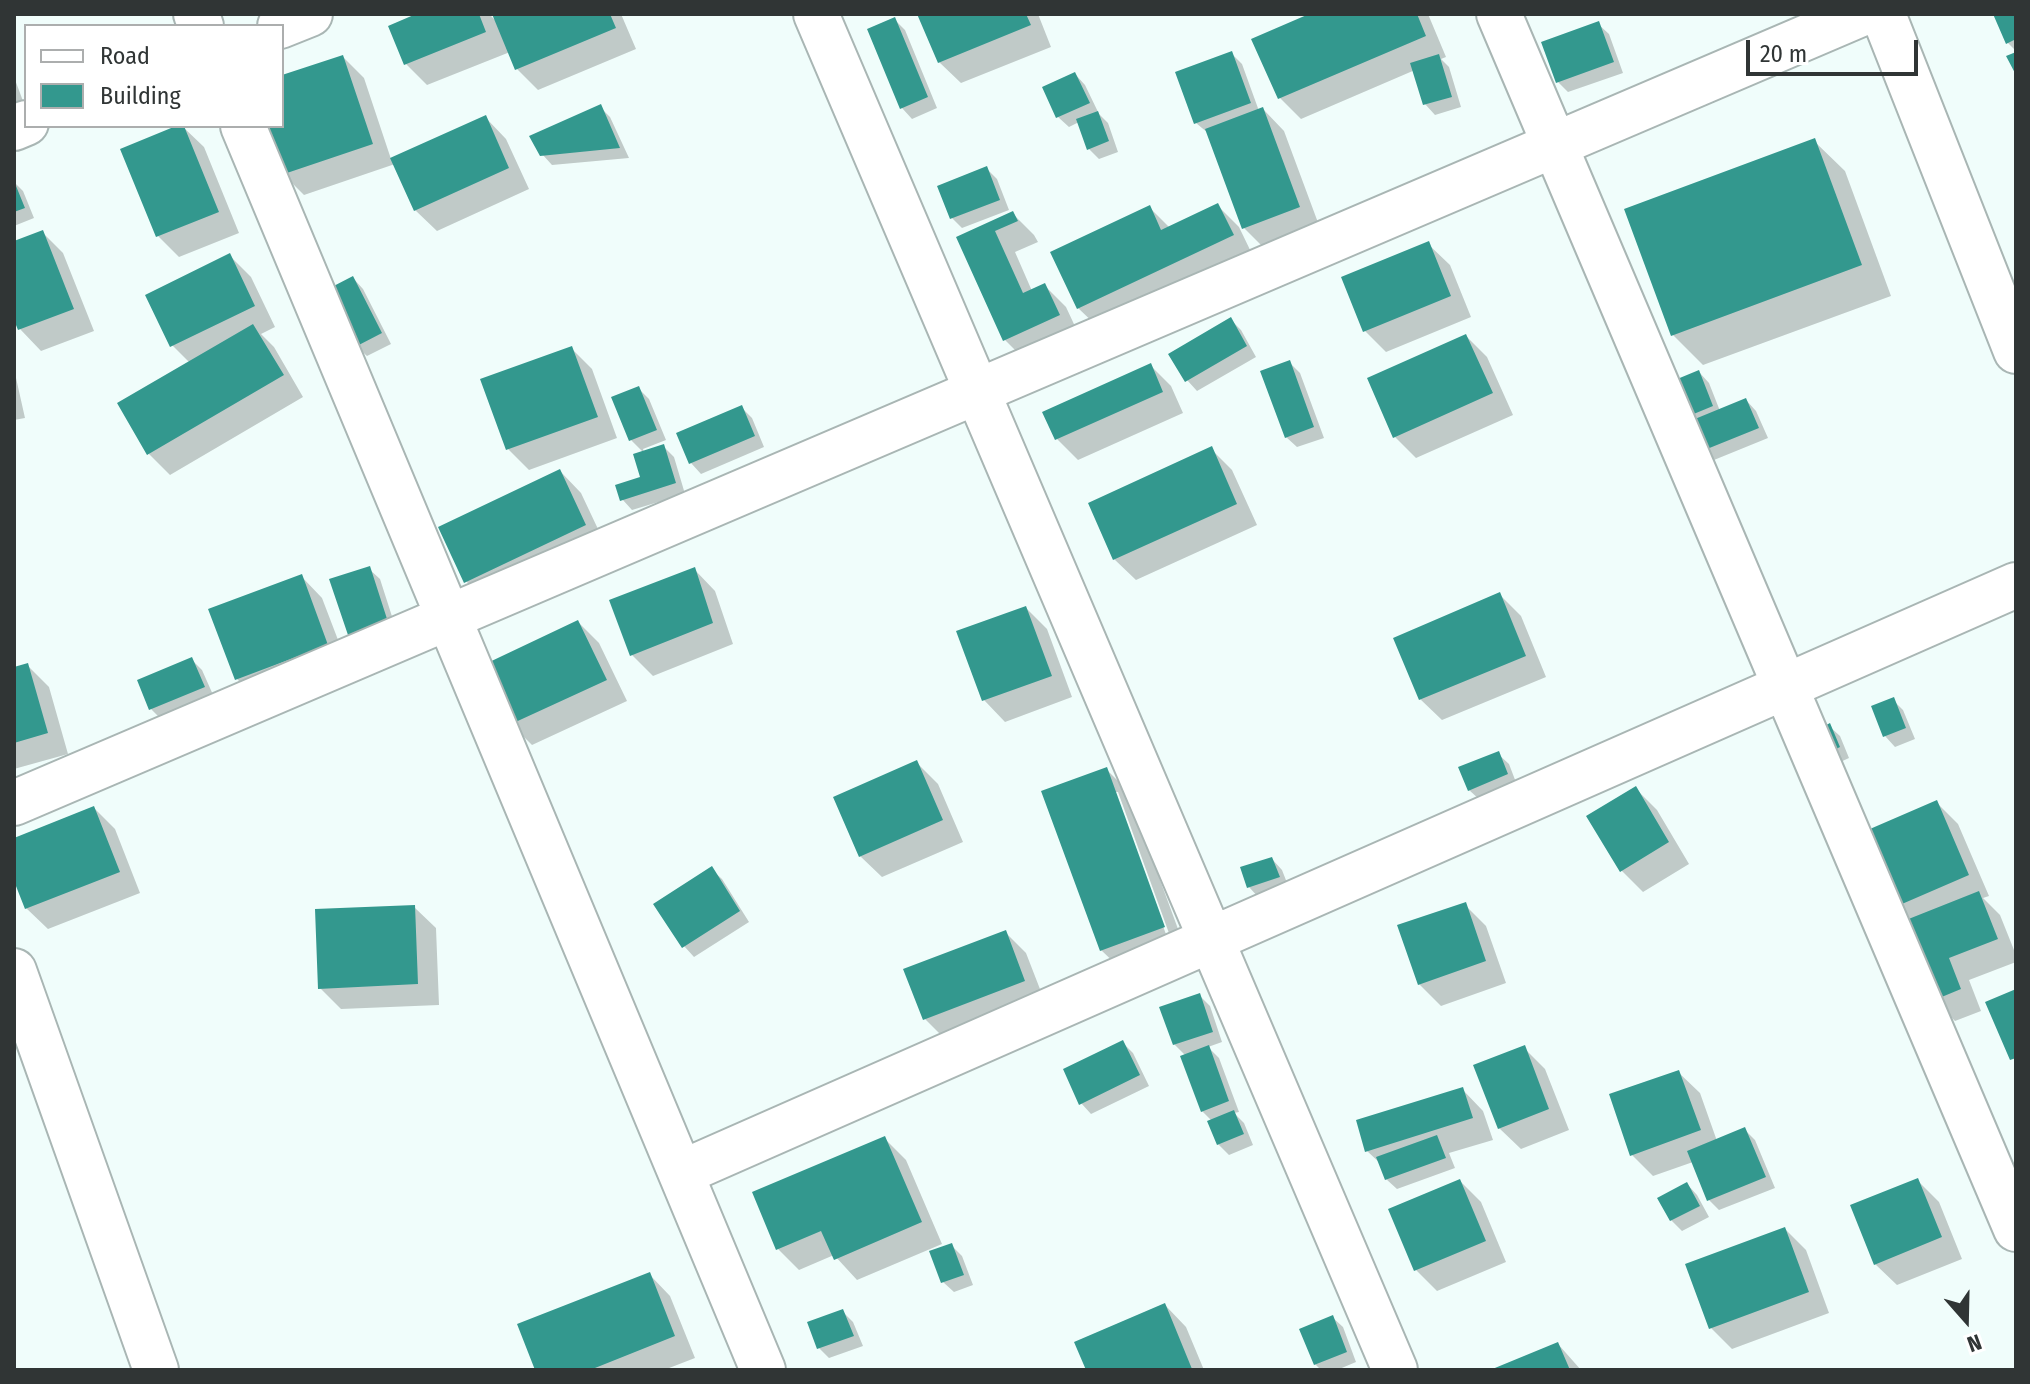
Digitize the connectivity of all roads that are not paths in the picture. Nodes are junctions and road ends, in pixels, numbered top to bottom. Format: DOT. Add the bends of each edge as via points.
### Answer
graph roads {
  1 [pos="310,14"];
  2 [pos="816,14"];
  3 [pos="1499,14"];
  4 [pos="1861,14"];
  5 [pos="1883,14"];
  6 [pos="284,24"];
  7 [pos="244,128"];
  8 [pos="1555,145"];
  9 [pos="2016,351"];
  10 [pos="977,392"];
  11 [pos="2016,585"];
  12 [pos="449,617"];
  13 [pos="1786,687"];
  14 [pos="14,803"];
  15 [pos="1211,940"];
  16 [pos="14,971"];
  17 [pos="681,1173"];
  18 [pos="2016,1229"];
  19 [pos="156,1370"];
  20 [pos="763,1370"];
  21 [pos="1395,1370"];
  1 -- 6 [label="street"];
  2 -- 10 [label="street"];
  3 -- 8 [label="street"];
  4 -- 8 [label="street"];
  5 -- 9 [label="street"];
  7 -- 12 [label="street"];
  8 -- 10 [label="street"];
  8 -- 13 [label="street"];
  10 -- 12 [label="street"];
  10 -- 15 [label="street"];
  11 -- 13 [label="street"];
  12 -- 14 [label="street"];
  12 -- 17 [label="street"];
  13 -- 15 [label="street"];
  13 -- 18 [label="street"];
  15 -- 17 [label="street"];
  15 -- 21 [label="street"];
  16 -- 19 [label="street"];
  17 -- 20 [label="street"];
}
